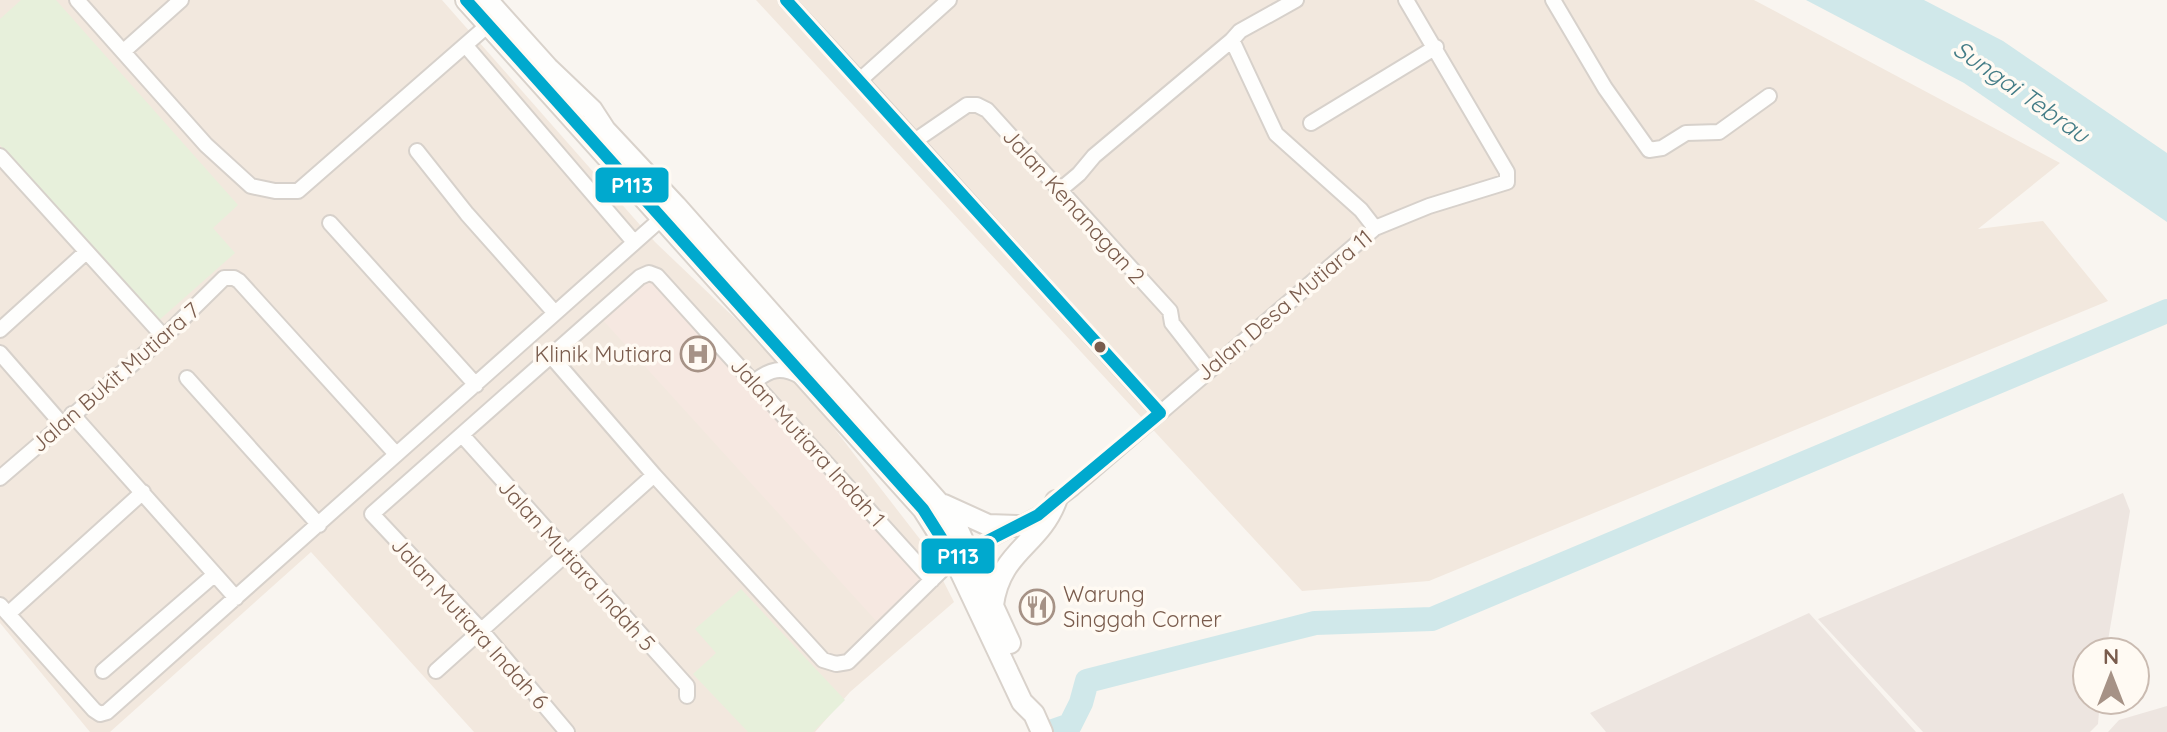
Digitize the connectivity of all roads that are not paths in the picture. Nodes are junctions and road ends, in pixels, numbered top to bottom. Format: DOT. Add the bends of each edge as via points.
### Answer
graph roads {
  1 [pos="77,0"];
  2 [pos="181,0"];
  3 [pos="466,0"];
  4 [pos="786,0"];
  5 [pos="949,0"];
  6 [pos="1296,0"];
  7 [pos="1406,0"];
  8 [pos="1553,0"];
  9 [pos="492,13"];
  10 [pos="1232,40"];
  11 [pos="466,46"];
  12 [pos="1436,47"];
  13 [pos="125,50"];
  14 [pos="860,80"];
  15 [pos="1769,96"];
  16 [pos="1311,123"];
  17 [pos="916,140"];
  18 [pos="417,151"];
  19 [pos="1,159"];
  20 [pos="651,179"];
  21 [pos="1060,190"];
  22 [pos="662,218"];
  23 [pos="330,223"];
  24 [pos="1375,228"];
  25 [pos="700,234"];
  26 [pos="634,242"];
  27 [pos="86,252"];
  28 [pos="555,313"];
  29 [pos="763,328"];
  30 [pos="0,330"];
  31 [pos="164,337"];
  32 [pos="0,353"];
  33 [pos="551,356"];
  34 [pos="1208,369"];
  35 [pos="767,372"];
  36 [pos="187,378"];
  37 [pos="754,382"];
  38 [pos="809,382"];
  39 [pos="476,385"];
  40 [pos="1160,413"];
  41 [pos="67,418"];
  42 [pos="462,435"];
  43 [pos="396,454"];
  44 [pos="654,475"];
  45 [pos="0,478"];
  46 [pos="143,492"];
  47 [pos="1056,501"];
  48 [pos="940,504"];
  49 [pos="319,525"];
  50 [pos="1017,526"];
  51 [pos="566,554"];
  52 [pos="961,555"];
  53 [pos="214,575"];
  54 [pos="932,580"];
  55 [pos="236,598"];
  56 [pos="993,605"];
  57 [pos="4,610"];
  58 [pos="481,630"];
  59 [pos="103,671"];
  60 [pos="436,671"];
  61 [pos="687,696"];
  62 [pos="1038,723"];
  63 [pos="567,732"];
  1 -- 13 [label="street"];
  2 -- 13 [label="street"];
  3 -- 9 [label="street"];
  4 -- 14 [label="street"];
  5 -- 14 [label="street"];
  6 -- 10 [label="street"];
  7 -- 12 [label="street"];
  8 -- 15 [label="street" via="1649,150 1691,132 1719,132"];
  9 -- 11 [label="street"];
  9 -- 20 [label="street" via="592,110"];
  9 -- 22 [label="street"];
  10 -- 21 [label="street"];
  10 -- 24 [label="street" via="1276,134"];
  11 -- 13 [label="street" via="298,191 251,186 206,145"];
  11 -- 26 [label="street"];
  12 -- 16 [label="street"];
  12 -- 24 [label="street, Jalan Desa Mutiara 11" via="1507,172 1507,182"];
  14 -- 17 [label="street"];
  17 -- 21 [label="street, Jalan Kenanagan 2" via="967,105 977,105"];
  17 -- 40 [label="street"];
  18 -- 28 [label="street"];
  19 -- 27 [label="street"];
  20 -- 22 [label="street" via="662,199"];
  20 -- 25 [label="street"];
  21 -- 34 [label="street, Jalan Kenanagan 2" via="1170,311 1172,323"];
  22 -- 25 [label="street" via="685,222"];
  22 -- 26 [label="street"];
  22 -- 29 [label="street"];
  23 -- 39 [label="street"];
  24 -- 34 [label="street, Jalan Desa Mutiara 11"];
  25 -- 48 [label="street"];
  26 -- 28 [label="street"];
  27 -- 30 [label="street"];
  27 -- 31 [label="street"];
  28 -- 39 [label="street"];
  29 -- 35 [label="street"];
  29 -- 38 [label="street"];
  31 -- 41 [label="street, Jalan Bukit Mutiara 7"];
  31 -- 43 [label="street, Jalan Bukit Mutiara 7" via="224,278 239,281"];
  32 -- 41 [label="street"];
  33 -- 37 [label="street, Jalan Mutiara Indah 1" via="649,273"];
  33 -- 42 [label="street"];
  33 -- 44 [label="street, Jalan Desa Mutiara 11"];
  34 -- 40 [label="street, Jalan Desa Mutiara 11"];
  35 -- 37 [label="street"];
  35 -- 38 [label="street" via="788,370"];
  36 -- 49 [label="street"];
  37 -- 54 [label="street, Jalan Mutiara Indah 1"];
  38 -- 52 [label="street"];
  39 -- 43 [label="street"];
  40 -- 47 [label="street, Jalan Desa Mutiara 11"];
  41 -- 45 [label="street, Jalan Bukit Mutiara 7"];
  41 -- 46 [label="street"];
  42 -- 51 [label="street, Jalan Mutiara Indah 5"];
  42 -- 58 [label="street, Jalan Mutiara Indah 6" via="372,514"];
  43 -- 49 [label="street"];
  44 -- 51 [label="street"];
  44 -- 54 [label="street, Jalan Desa Mutiara 11" via="823,660 848,662"];
  46 -- 53 [label="street"];
  46 -- 57 [label="street"];
  47 -- 50 [label="street, Jalan Desa Mutiara 11"];
  47 -- 56 [label="street" via="1049,520 1002,570"];
  48 -- 50 [label="street" via="988,525"];
  48 -- 52 [label="street" via="953,519"];
  49 -- 55 [label="street"];
  50 -- 52 [label="street, Jalan Desa Mutiara 11"];
  51 -- 58 [label="street"];
  51 -- 61 [label="street, Jalan Mutiara Indah 5" via="687,686"];
  52 -- 54 [label="street, Jalan Desa Mutiara 11"];
  52 -- 56 [label="street"];
  52 -- 62 [label="street" via="1022,702"];
  53 -- 55 [label="street"];
  53 -- 59 [label="street"];
  55 -- 57 [label="street" via="104,713 94,710"];
  56 -- 62 [label="street" via="1034,695"];
  58 -- 60 [label="street"];
  58 -- 63 [label="street, Jalan Mutiara Indah 6"];
}
